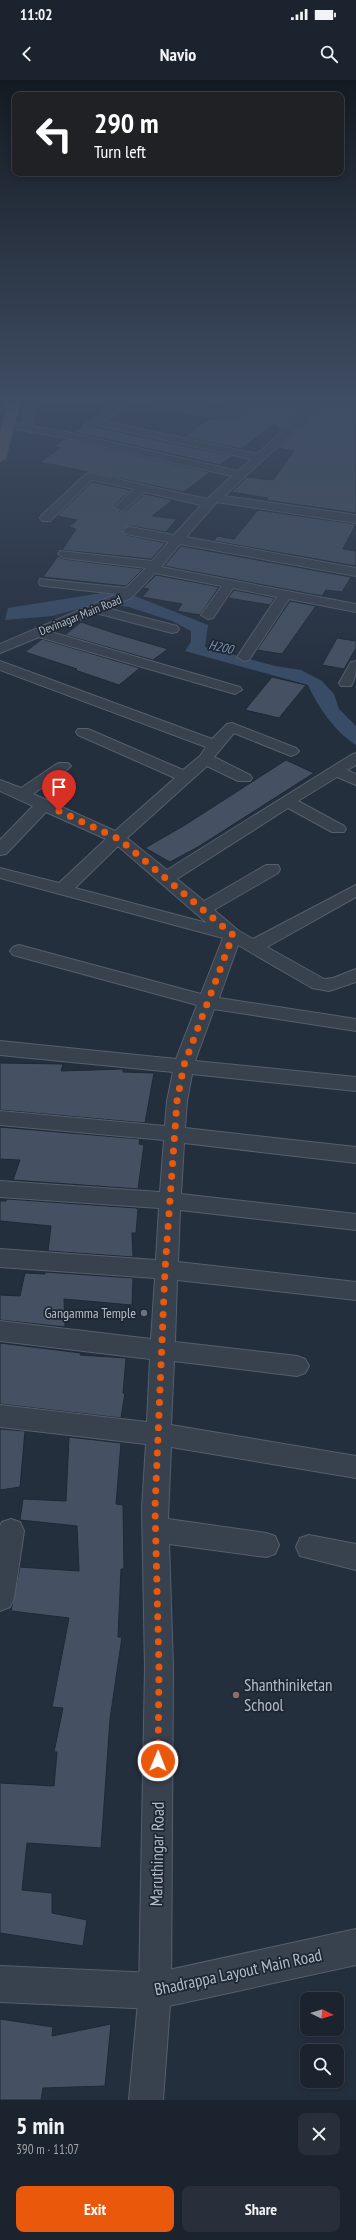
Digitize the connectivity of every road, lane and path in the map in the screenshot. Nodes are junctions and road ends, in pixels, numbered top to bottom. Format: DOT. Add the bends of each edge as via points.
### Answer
graph roads {
  1 [pos="70,495"];
  2 [pos="135,495"];
  3 [pos="195,495"];
  4 [pos="211,495"];
  5 [pos="217,495"];
  6 [pos="214,498"];
  7 [pos="122,507"];
  8 [pos="46,518"];
  9 [pos="356,519"];
  10 [pos="130,531"];
  11 [pos="178,539"];
  12 [pos="64,554"];
  13 [pos="154,567"];
  14 [pos="356,572"];
  15 [pos="45,582"];
  16 [pos="230,584"];
  17 [pos="128,594"];
  18 [pos="285,595"];
  19 [pos="101,607"];
  20 [pos="356,608"];
  21 [pos="208,615"];
  22 [pos="172,629"];
  23 [pos="37,632"];
  24 [pos="0,649"];
  25 [pos="244,657"];
  26 [pos="0,665"];
  27 [pos="356,665"];
  28 [pos="346,683"];
  29 [pos="235,690"];
  30 [pos="83,732"];
  31 [pos="215,745"];
  32 [pos="291,751"];
  33 [pos="356,758"];
  34 [pos="205,759"];
  35 [pos="63,766"];
  36 [pos="336,771"];
  37 [pos="185,777"];
  38 [pos="244,778"];
  39 [pos="356,780"];
  40 [pos="0,785"];
  41 [pos="23,794"];
  42 [pos="288,802"];
  43 [pos="44,804"];
  44 [pos="338,829"];
  45 [pos="117,838"];
  46 [pos="0,850"];
  47 [pos="272,869"];
  48 [pos="0,873"];
  49 [pos="166,878"];
  50 [pos="62,890"];
  51 [pos="356,890"];
  52 [pos="203,909"];
  53 [pos="243,941"];
  54 [pos="19,951"];
  55 [pos="356,975"];
  56 [pos="207,1002"];
  57 [pos="356,1025"];
  58 [pos="0,1048"];
  59 [pos="184,1065"];
  60 [pos="356,1084"];
  61 [pos="0,1118"];
  62 [pos="175,1134"];
  63 [pos="356,1155"];
  64 [pos="0,1189"];
  65 [pos="170,1201"];
  66 [pos="356,1222"];
  67 [pos="0,1258"];
  68 [pos="165,1270"];
  69 [pos="356,1291"];
  70 [pos="0,1331"];
  71 [pos="162,1350"];
  72 [pos="297,1366"];
  73 [pos="0,1416"];
  74 [pos="158,1434"];
  75 [pos="356,1467"];
  76 [pos="156,1530"];
  77 [pos="11,1531"];
  78 [pos="266,1545"];
  79 [pos="309,1547"];
  80 [pos="356,1557"];
  81 [pos="0,1598"];
  82 [pos="356,1947"];
  83 [pos="0,1984"];
  84 [pos="155,1991"];
  85 [pos="146,2100"];
  1 -- 8 [label="street"];
  2 -- 7 [label="street"];
  3 -- 6 [label="street"];
  4 -- 6 [label="street"];
  5 -- 6 [label="street, Devinagar Main Road"];
  6 -- 9 [label="street"];
  6 -- 11 [label="street, Devinagar Main Road"];
  10 -- 11 [label="street"];
  11 -- 13 [label="street, Devinagar Main Road"];
  11 -- 14 [label="street"];
  12 -- 13 [label="street"];
  13 -- 16 [label="street"];
  13 -- 17 [label="street, Devinagar Main Road"];
  15 -- 17 [label="street"];
  16 -- 18 [label="street"];
  16 -- 21 [label="street"];
  17 -- 19 [label="street, Devinagar Main Road"];
  18 -- 20 [label="street"];
  18 -- 25 [label="street"];
  19 -- 22 [label="street"];
  19 -- 23 [label="street, Devinagar Main Road"];
  23 -- 24 [label="street, Devinagar Main Road"];
  23 -- 29 [label="street"];
  26 -- 31 [label="street"];
  27 -- 28 [label="street"];
  30 -- 37 [label="street"];
  31 -- 32 [label="street" via="232,727"];
  31 -- 34 [label="street"];
  33 -- 36 [label="street"];
  34 -- 37 [label="street"];
  34 -- 38 [label="street"];
  35 -- 41 [label="street"];
  36 -- 39 [label="street"];
  36 -- 42 [label="street"];
  37 -- 45 [label="street"];
  40 -- 41 [label="street"];
  41 -- 43 [label="street"];
  42 -- 44 [label="street"];
  42 -- 49 [label="street"];
  43 -- 45 [label="street"];
  43 -- 46 [label="street"];
  45 -- 49 [label="street"];
  45 -- 50 [label="street"];
  47 -- 52 [label="street"];
  48 -- 50 [label="street"];
  49 -- 52 [label="street"];
  50 -- 53 [label="street"];
  51 -- 53 [label="street"];
  52 -- 53 [label="street"];
  53 -- 55 [label="street" via="319,984 328,986"];
  53 -- 56 [label="street, Maruthingar Road"];
  54 -- 56 [label="street"];
  56 -- 57 [label="street"];
  56 -- 59 [label="street, Maruthingar Road"];
  58 -- 59 [label="street"];
  59 -- 60 [label="street"];
  59 -- 62 [label="street, Maruthingar Road" via="177,1101"];
  61 -- 62 [label="street"];
  62 -- 63 [label="street"];
  62 -- 65 [label="street, Maruthingar Road"];
  64 -- 65 [label="street"];
  65 -- 66 [label="street"];
  65 -- 68 [label="street, Maruthingar Road"];
  67 -- 68 [label="street"];
  68 -- 69 [label="street"];
  68 -- 71 [label="street, Maruthingar Road"];
  70 -- 71 [label="street"];
  71 -- 72 [label="street"];
  71 -- 74 [label="street, Maruthingar Road"];
  73 -- 74 [label="street"];
  74 -- 75 [label="street"];
  74 -- 76 [label="street, Maruthingar Road"];
  76 -- 78 [label="street"];
  76 -- 84 [label="street, Maruthingar Road" via="159,1668"];
  77 -- 81 [label="street"];
  79 -- 80 [label="street"];
  82 -- 84 [label="street, Bhadrappa Layout Main Road"];
  83 -- 84 [label="street, Bhadrappa Layout Main Road"];
  84 -- 85 [label="street, Maruthingar Road"];
}
